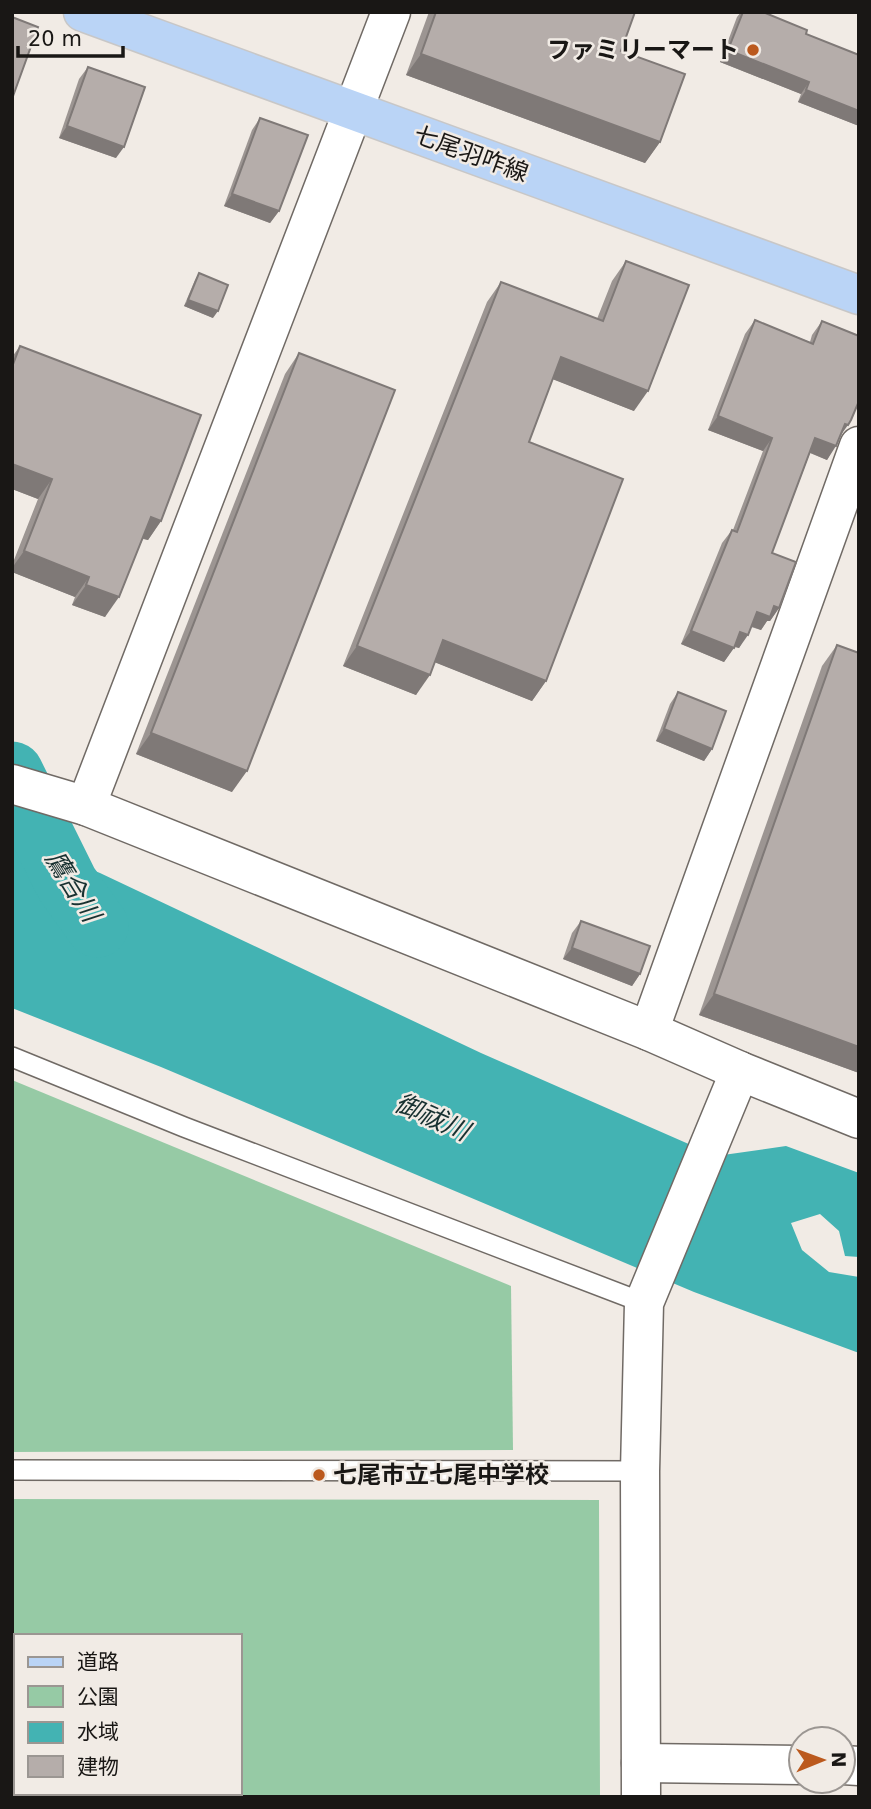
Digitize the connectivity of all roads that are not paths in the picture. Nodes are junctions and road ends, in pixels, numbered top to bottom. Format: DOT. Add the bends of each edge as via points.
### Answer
graph roads {
  1 [pos="83,12"];
  2 [pos="391,12"];
  3 [pos="352,111"];
  4 [pos="859,295"];
  5 [pos="859,446"];
  6 [pos="12,785"];
  7 [pos="78,804"];
  8 [pos="649,1031"];
  9 [pos="12,1057"];
  10 [pos="740,1072"];
  11 [pos="859,1119"];
  12 [pos="644,1303"];
  13 [pos="12,1470"];
  14 [pos="640,1471"];
  15 [pos="787,1766"];
  16 [pos="641,1780"];
  1 -- 3 [label="main road, 七尾羽咋線"];
  2 -- 3 [label="street"];
  3 -- 4 [label="main road, 七尾羽咋線"];
  3 -- 7 [label="street"];
  5 -- 8 [label="street"];
  6 -- 7 [label="street"];
  7 -- 8 [label="street"];
  8 -- 10 [label="street"];
  9 -- 12 [label="lane"];
  10 -- 11 [label="street"];
  10 -- 12 [label="street"];
  12 -- 14 [label="street"];
  13 -- 14 [label="lane"];
  14 -- 16 [label="street"];
  15 -- 16 [label="street"];
}
